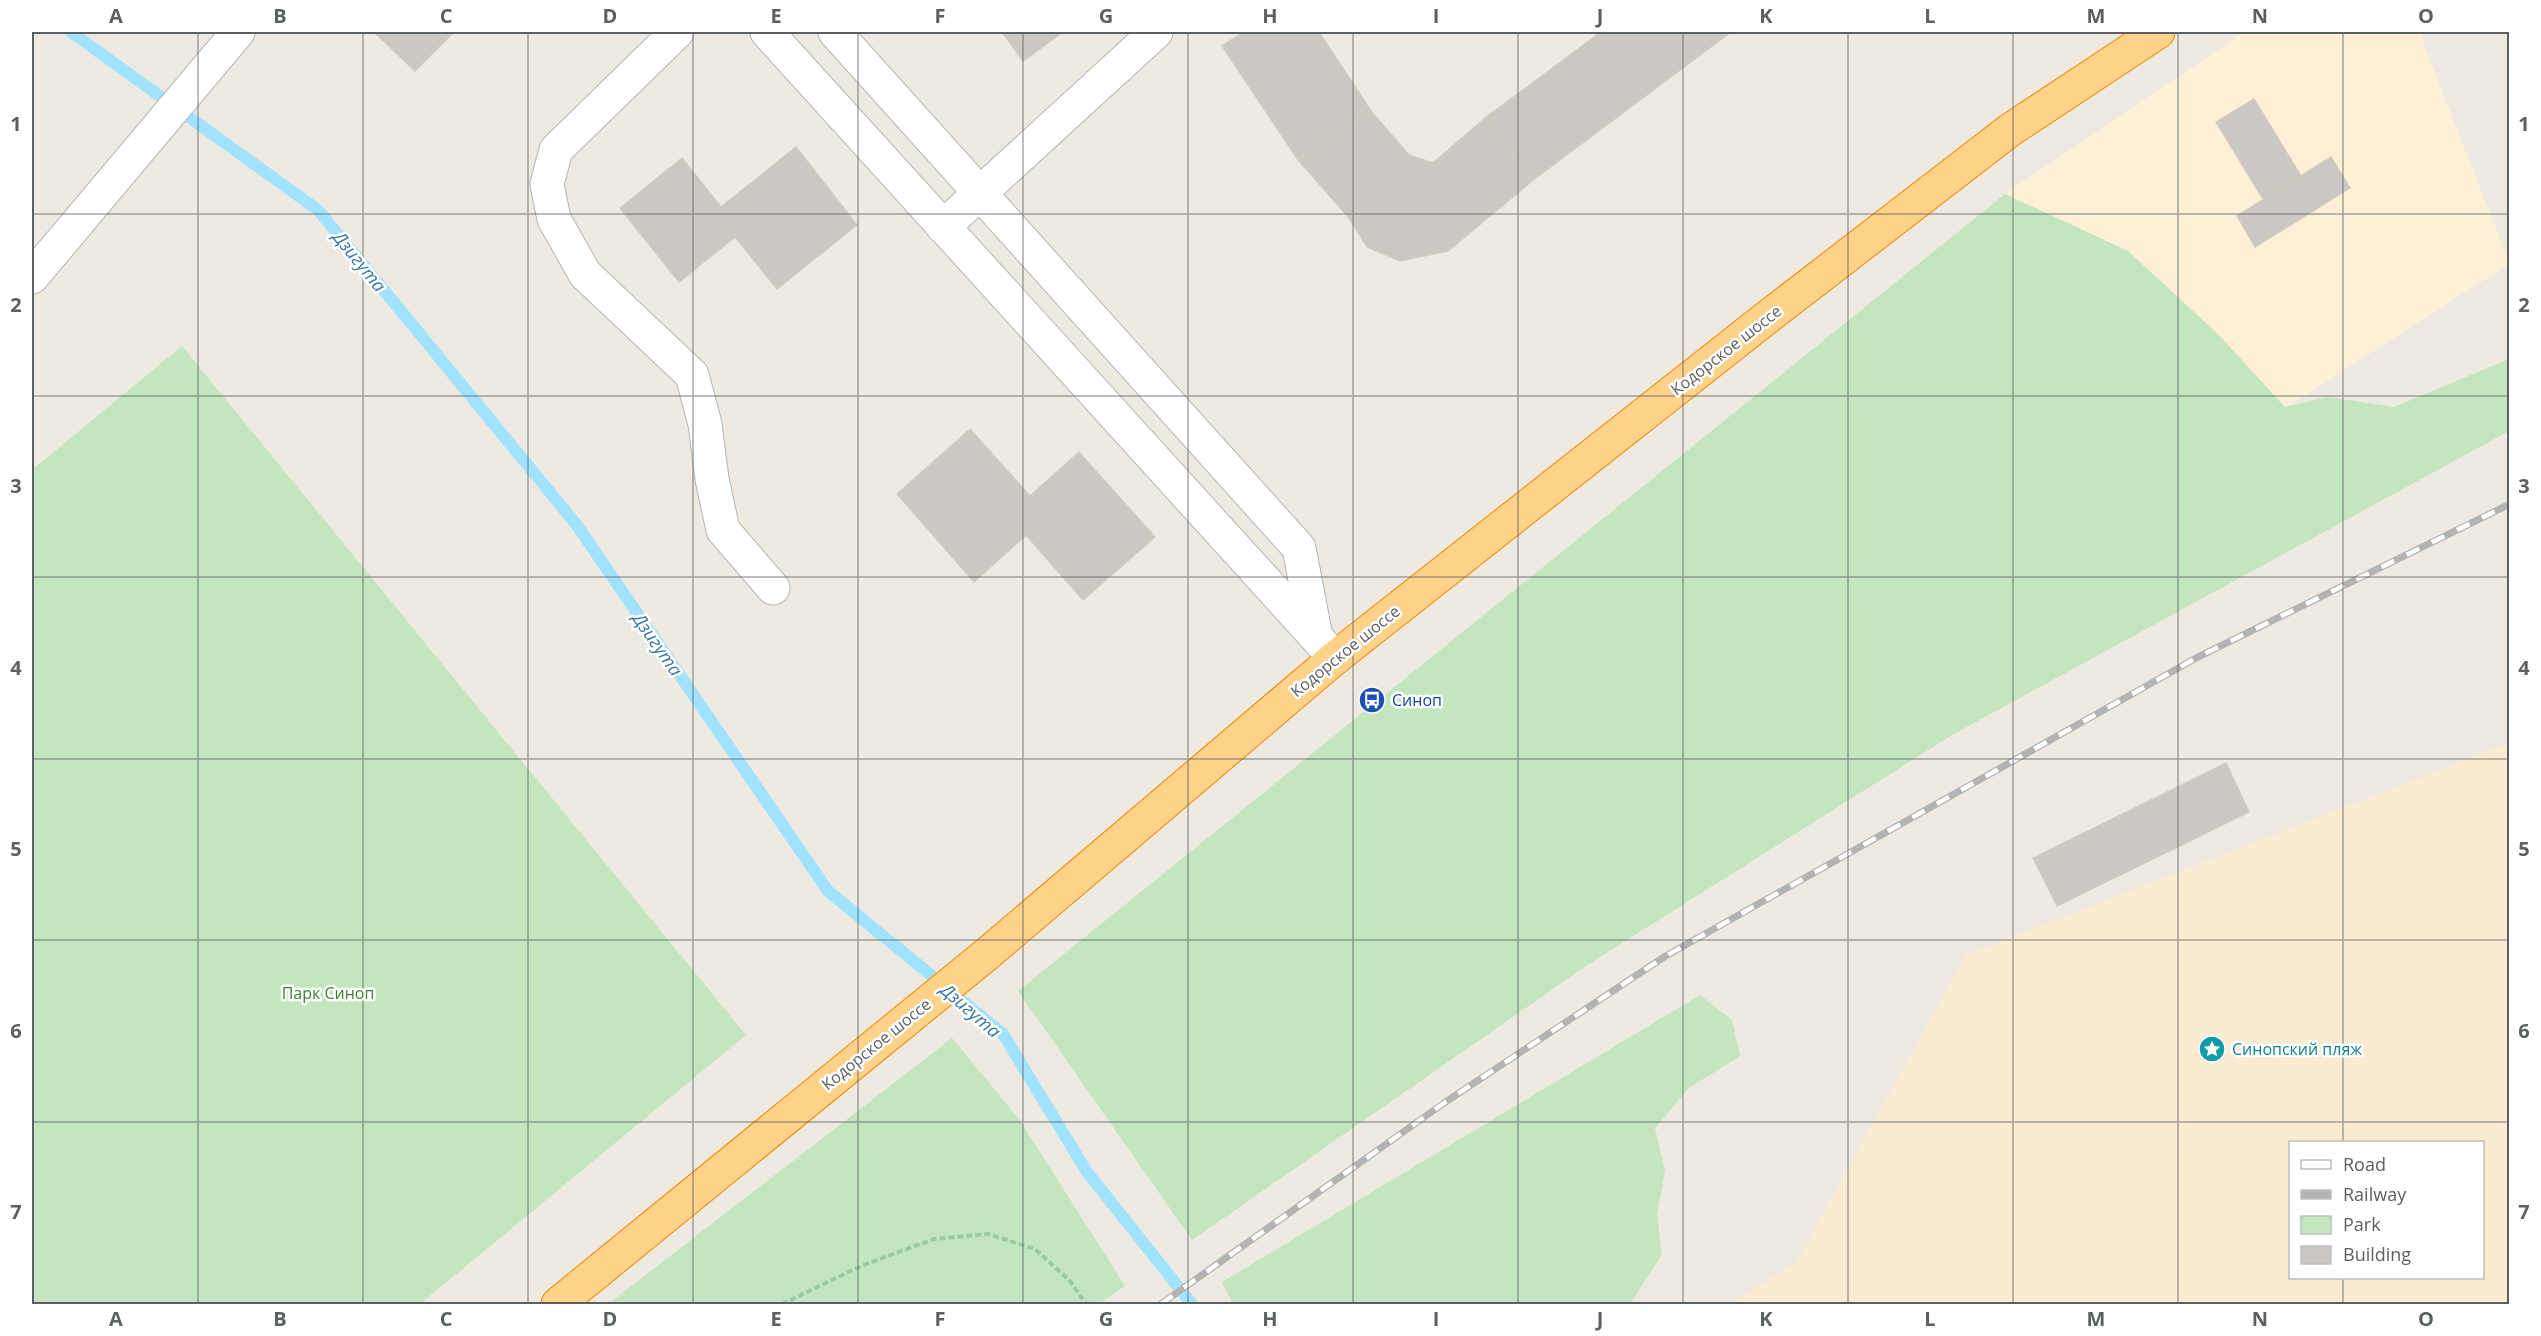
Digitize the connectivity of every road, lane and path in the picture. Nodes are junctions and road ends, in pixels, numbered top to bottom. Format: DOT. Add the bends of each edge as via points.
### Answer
graph roads {
  1 [pos="238,32"];
  2 [pos="677,32"];
  3 [pos="767,32"];
  4 [pos="835,32"];
  5 [pos="1156,32"];
  6 [pos="2158,32"];
  7 [pos="980,192"];
  8 [pos="943,227"];
  9 [pos="32,277"];
  10 [pos="773,588"];
  11 [pos="1325,647"];
  12 [pos="558,1305"];
  13 [pos="782,1305"];
  14 [pos="1086,1305"];
  1 -- 9 [label="street"];
  2 -- 10 [label="street" via="556,150 547,184 554,219 585,274 692,375 705,424 723,530"];
  3 -- 8 [label="street"];
  4 -- 7 [label="street"];
  5 -- 7 [label="street"];
  6 -- 11 [label="highway, Кодорское шоссе" via="2010,130 1765,319"];
  7 -- 8 [label="street"];
  7 -- 11 [label="street" via="1299,548"];
  8 -- 11 [label="street"];
  11 -- 12 [label="highway, Кодорское шоссе" via="987,954"];
  13 -- 14 [label="path" via="861,1266 934,1239 988,1234 1035,1249 1070,1281"];
}
